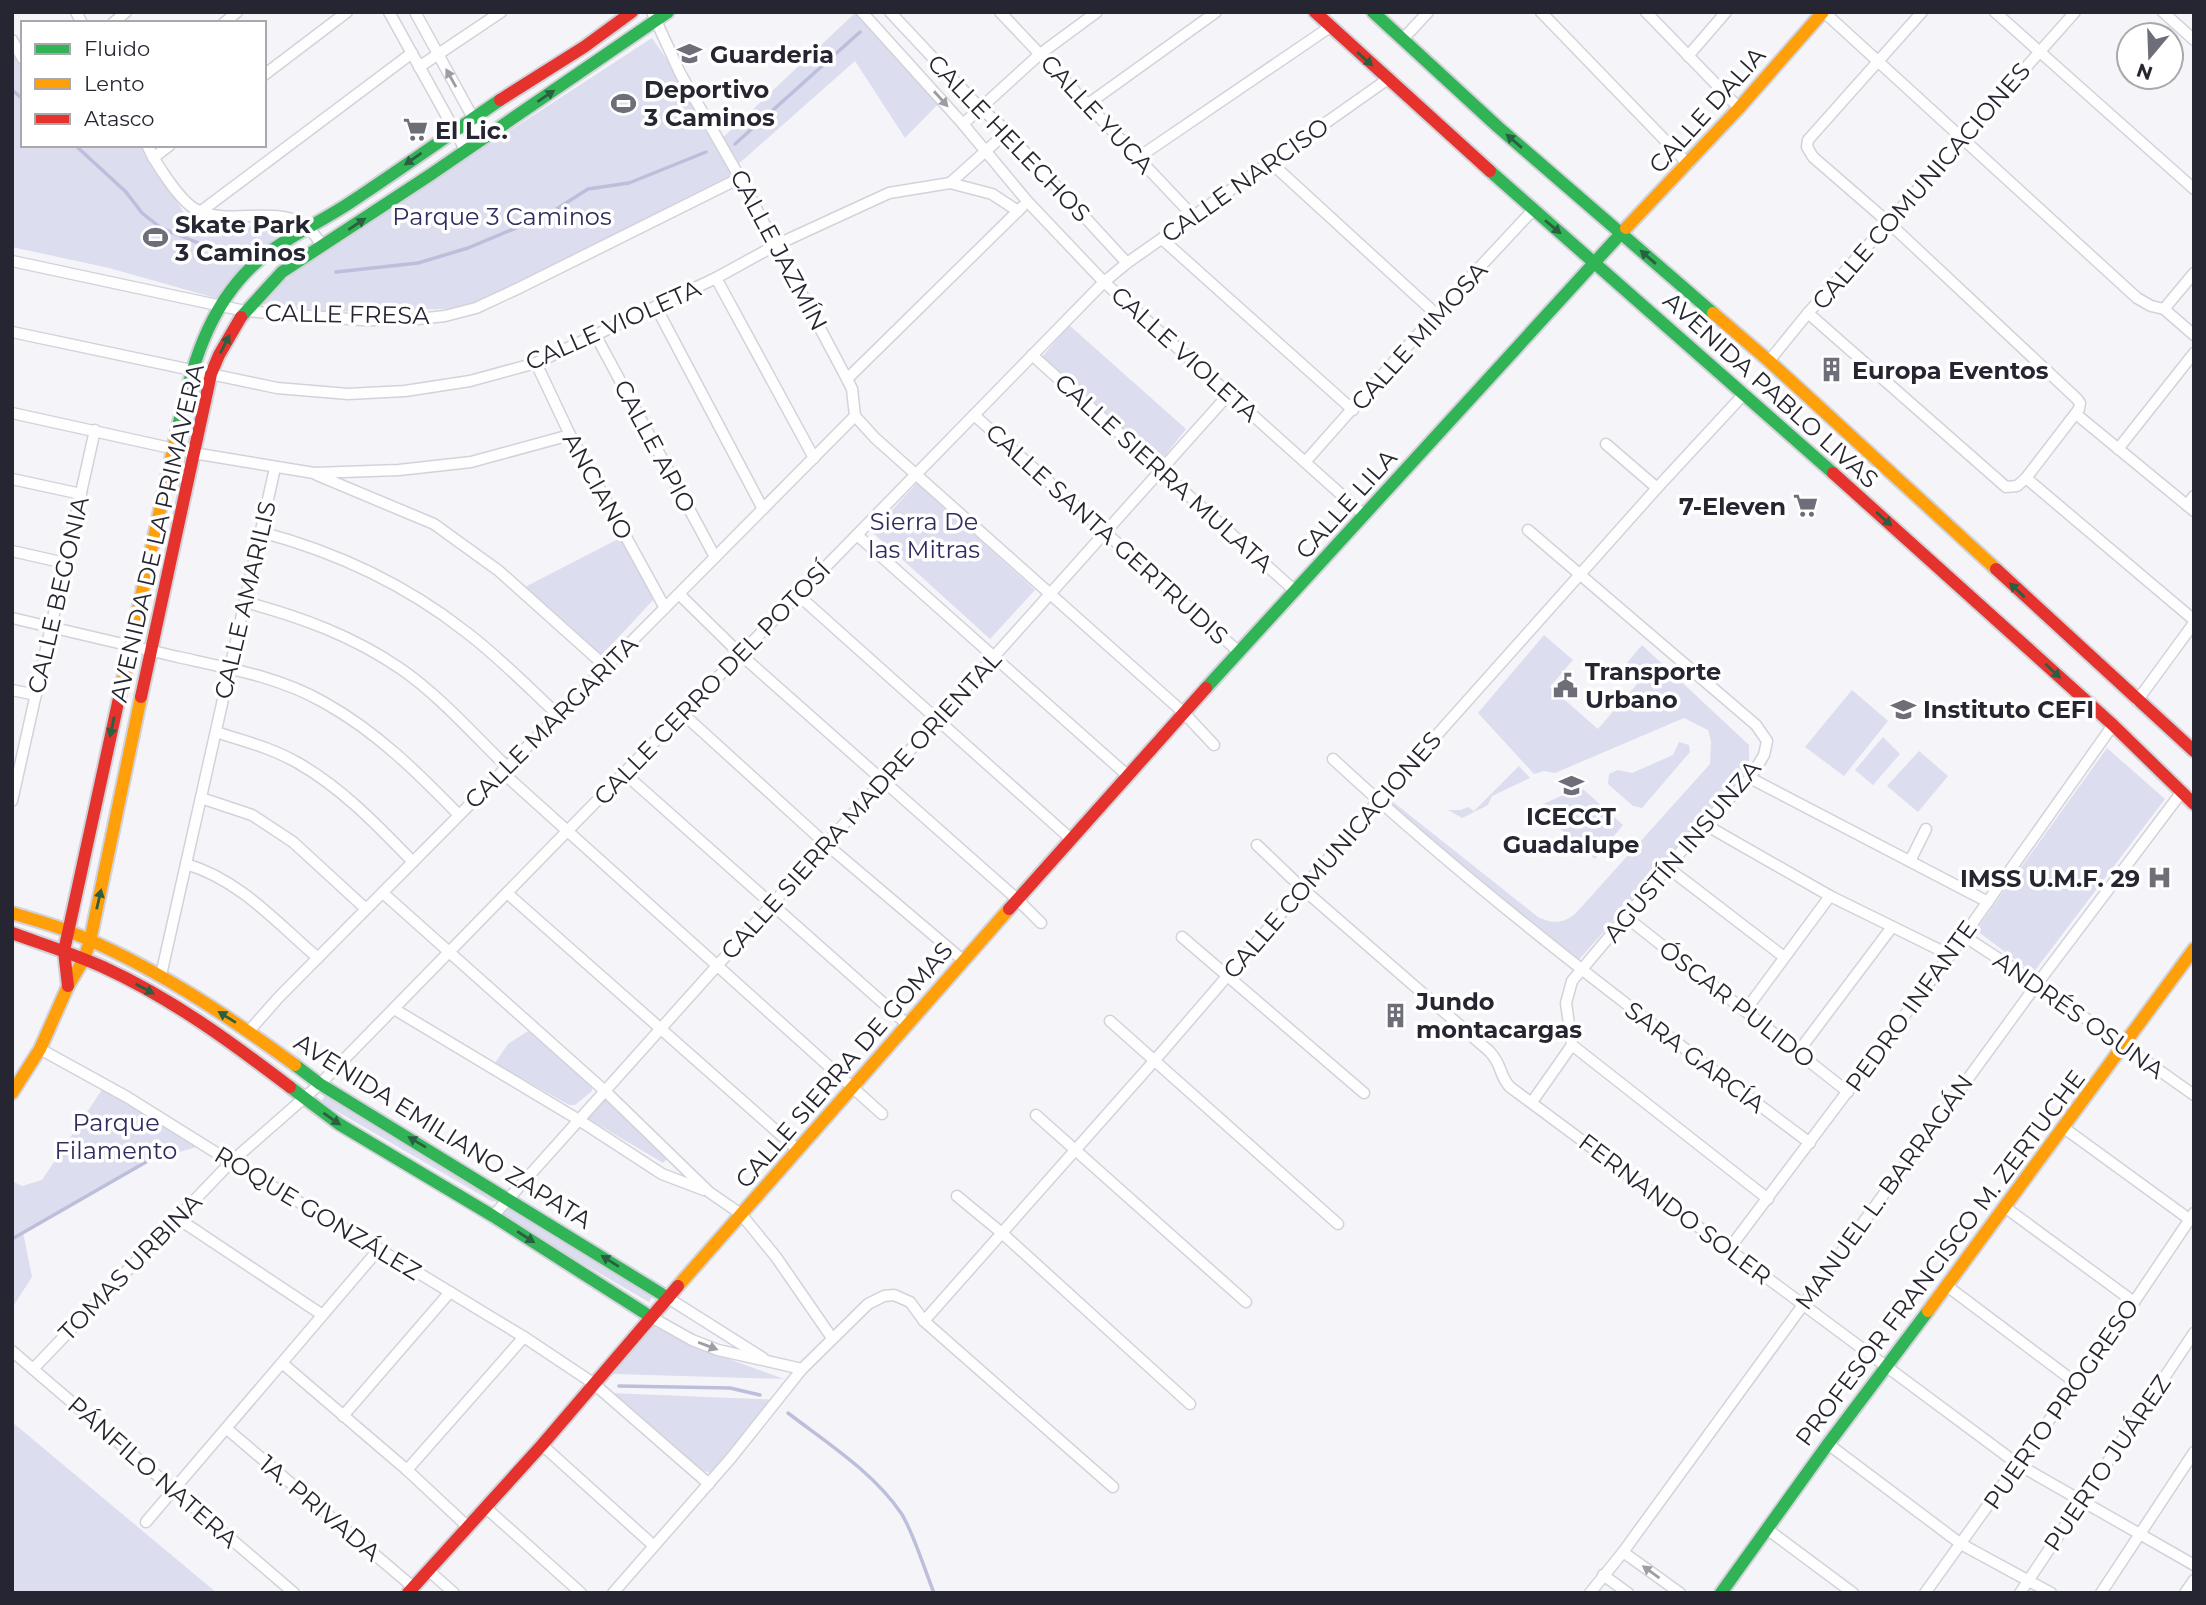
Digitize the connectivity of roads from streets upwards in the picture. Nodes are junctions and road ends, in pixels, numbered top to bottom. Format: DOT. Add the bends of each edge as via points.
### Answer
graph roads {
  1 [pos="347,12"];
  2 [pos="390,12"];
  3 [pos="415,12"];
  4 [pos="632,12"];
  5 [pos="862,12"];
  6 [pos="890,12"];
  7 [pos="1000,12"];
  8 [pos="1097,12"];
  9 [pos="1216,12"];
  10 [pos="1315,12"];
  11 [pos="1373,12"];
  12 [pos="1427,12"];
  13 [pos="1541,12"];
  14 [pos="1646,12"];
  15 [pos="1726,12"];
  16 [pos="1823,12"];
  17 [pos="1922,12"];
  18 [pos="1995,12"];
  19 [pos="2075,12"];
  20 [pos="2163,12"];
  21 [pos="496,13"];
  22 [pos="659,15"];
  23 [pos="1330,27"];
  24 [pos="1403,39"];
  25 [pos="12,40"];
  26 [pos="2194,40"];
  27 [pos="412,53"];
  28 [pos="2038,53"];
  29 [pos="1040,54"];
  30 [pos="439,55"];
  31 [pos="21,56"];
  32 [pos="1688,56"];
  33 [pos="1879,61"];
  34 [pos="419,67"];
  35 [pos="266,73"];
  36 [pos="1388,79"];
  37 [pos="1088,104"];
  38 [pos="1739,108"];
  39 [pos="981,109"];
  40 [pos="473,118"];
  41 [pos="963,124"];
  42 [pos="454,131"];
  43 [pos="1007,132"];
  44 [pos="484,138"];
  45 [pos="1965,139"];
  46 [pos="148,147"];
  47 [pos="167,147"];
  48 [pos="466,151"];
  49 [pos="987,152"];
  50 [pos="153,158"];
  51 [pos="1139,158"];
  52 [pos="1270,162"];
  53 [pos="1688,164"];
  54 [pos="740,178"];
  55 [pos="950,183"];
  56 [pos="2194,189"];
  57 [pos="1027,201"];
  58 [pos="1533,210"];
  59 [pos="1018,211"];
  60 [pos="200,212"];
  61 [pos="1194,216"];
  62 [pos="1889,223"];
  63 [pos="310,229"];
  64 [pos="1621,234"];
  65 [pos="1162,239"];
  66 [pos="776,245"];
  67 [pos="323,246"];
  68 [pos="12,261"];
  69 [pos="1595,262"];
  70 [pos="1127,263"];
  71 [pos="2194,273"];
  72 [pos="716,278"];
  73 [pos="1104,282"];
  74 [pos="220,307"];
  75 [pos="656,307"];
  76 [pos="2164,309"];
  77 [pos="245,311"];
  78 [pos="1808,313"];
  79 [pos="1436,314"];
  80 [pos="12,332"];
  81 [pos="596,335"];
  82 [pos="2194,335"];
  83 [pos="2194,353"];
  84 [pos="1032,355"];
  85 [pos="1769,361"];
  86 [pos="536,363"];
  87 [pos="192,370"];
  88 [pos="211,374"];
  89 [pos="847,379"];
  90 [pos="1229,394"];
  91 [pos="1744,394"];
  92 [pos="1353,410"];
  93 [pos="12,413"];
  94 [pos="2076,414"];
  95 [pos="974,415"];
  96 [pos="855,416"];
  97 [pos="95,430"];
  98 [pos="570,435"];
  99 [pos="1606,444"];
  100 [pos="173,449"];
  101 [pos="2118,449"];
  102 [pos="193,453"];
  103 [pos="814,458"];
  104 [pos="1306,461"];
  105 [pos="275,468"];
  106 [pos="1161,470"];
  107 [pos="314,473"];
  108 [pos="916,474"];
  109 [pos="2026,478"];
  110 [pos="12,479"];
  111 [pos="1657,488"];
  112 [pos="81,494"];
  113 [pos="2192,504"];
  114 [pos="763,509"];
  115 [pos="1364,515"];
  116 [pos="1528,530"];
  117 [pos="1106,531"];
  118 [pos="261,532"];
  119 [pos="857,535"];
  120 [pos="12,551"];
  121 [pos="715,557"];
  122 [pos="65,563"];
  123 [pos="1581,575"];
  124 [pos="1295,591"];
  125 [pos="679,594"];
  126 [pos="1050,594"];
  127 [pos="798,595"];
  128 [pos="245,602"];
  129 [pos="665,608"];
  130 [pos="12,618"];
  131 [pos="2194,622"];
  132 [pos="51,627"];
  133 [pos="129,645"];
  134 [pos="152,650"];
  135 [pos="1239,652"];
  136 [pos="740,654"];
  137 [pos="994,657"];
  138 [pos="605,666"];
  139 [pos="230,668"];
  140 [pos="12,690"];
  141 [pos="36,695"];
  142 [pos="2137,701"];
  143 [pos="682,713"];
  144 [pos="1184,713"];
  145 [pos="558,715"];
  146 [pos="938,719"];
  147 [pos="2113,725"];
  148 [pos="216,732"];
  149 [pos="1214,745"];
  150 [pos="2194,751"];
  151 [pos="17,760"];
  152 [pos="1333,760"];
  153 [pos="505,769"];
  154 [pos="624,773"];
  155 [pos="1127,775"];
  156 [pos="1750,778"];
  157 [pos="882,782"];
  158 [pos="2181,793"];
  159 [pos="201,798"];
  160 [pos="12,801"];
  161 [pos="1378,801"];
  162 [pos="2194,804"];
  163 [pos="459,815"];
  164 [pos="1704,824"];
  165 [pos="1926,829"];
  166 [pos="566,832"];
  167 [pos="1071,839"];
  168 [pos="826,844"];
  169 [pos="1257,845"];
  170 [pos="1910,861"];
  171 [pos="413,862"];
  172 [pos="186,864"];
  173 [pos="1667,867"];
  174 [pos="1303,889"];
  175 [pos="383,893"];
  176 [pos="507,893"];
  177 [pos="1830,896"];
  178 [pos="1018,900"];
  179 [pos="1987,902"];
  180 [pos="771,905"];
  181 [pos="366,909"];
  182 [pos="12,913"];
  183 [pos="1626,917"];
  184 [pos="1041,923"];
  185 [pos="1892,927"];
  186 [pos="68,931"];
  187 [pos="12,933"];
  188 [pos="1964,936"];
  189 [pos="1182,937"];
  190 [pos="90,942"];
  191 [pos="2194,949"];
  192 [pos="64,951"];
  193 [pos="449,952"];
  194 [pos="1950,955"];
  195 [pos="1784,957"];
  196 [pos="318,958"];
  197 [pos="84,959"];
  198 [pos="964,961"];
  199 [pos="717,966"];
  200 [pos="1580,970"];
  201 [pos="161,975"];
  202 [pos="1228,975"];
  203 [pos="2037,984"];
  204 [pos="68,986"];
  205 [pos="394,1009"];
  206 [pos="1745,1011"];
  207 [pos="1110,1021"];
  208 [pos="908,1025"];
  209 [pos="660,1030"];
  210 [pos="249,1031"];
  211 [pos="1572,1045"];
  212 [pos="2122,1046"];
  213 [pos="40,1049"];
  214 [pos="1798,1052"];
  215 [pos="1155,1060"];
  216 [pos="320,1084"];
  217 [pos="853,1087"];
  218 [pos="605,1091"];
  219 [pos="13,1092"];
  220 [pos="1848,1092"];
  221 [pos="1364,1093"];
  222 [pos="2194,1095"];
  223 [pos="303,1099"];
  224 [pos="1532,1102"];
  225 [pos="882,1114"];
  226 [pos="1036,1115"];
  227 [pos="579,1120"];
  228 [pos="2064,1128"];
  229 [pos="1810,1143"];
  230 [pos="798,1150"];
  231 [pos="1076,1150"];
  232 [pos="231,1162"];
  233 [pos="709,1192"];
  234 [pos="957,1196"];
  235 [pos="509,1198"];
  236 [pos="1768,1199"];
  237 [pos="2006,1208"];
  238 [pos="741,1214"];
  239 [pos="493,1216"];
  240 [pos="2192,1216"];
  241 [pos="177,1218"];
  242 [pos="1338,1224"];
  243 [pos="1003,1234"];
  244 [pos="379,1249"];
  245 [pos="1729,1249"];
  246 [pos="1947,1286"];
  247 [pos="450,1293"];
  248 [pos="668,1298"];
  249 [pos="1246,1302"];
  250 [pos="2134,1302"];
  251 [pos="1802,1304"];
  252 [pos="321,1314"];
  253 [pos="651,1317"];
  254 [pos="924,1321"];
  255 [pos="2194,1333"];
  256 [pos="524,1338"];
  257 [pos="832,1338"];
  258 [pos="12,1351"];
  259 [pos="770,1362"];
  260 [pos="282,1363"];
  261 [pos="1886,1366"];
  262 [pos="34,1367"];
  263 [pos="802,1369"];
  264 [pos="593,1383"];
  265 [pos="2076,1383"];
  266 [pos="1190,1404"];
  267 [pos="344,1416"];
  268 [pos="227,1429"];
  269 [pos="1828,1444"];
  270 [pos="542,1445"];
  271 [pos="2194,1451"];
  272 [pos="2019,1465"];
  273 [pos="407,1470"];
  274 [pos="709,1484"];
  275 [pos="1113,1487"];
  276 [pos="173,1490"];
  277 [pos="2081,1501"];
  278 [pos="485,1507"];
  279 [pos="146,1522"];
  280 [pos="467,1526"];
  281 [pos="1767,1529"];
  282 [pos="2138,1533"];
  283 [pos="1961,1544"];
  284 [pos="654,1546"];
  285 [pos="1623,1552"];
  286 [pos="2194,1565"];
  287 [pos="428,1570"];
  288 [pos="1603,1575"];
  289 [pos="2194,1580"];
  290 [pos="2028,1581"];
  291 [pos="410,1590"];
  292 [pos="294,1593"];
  293 [pos="454,1593"];
  294 [pos="581,1593"];
  295 [pos="613,1593"];
  296 [pos="1590,1593"];
  297 [pos="1628,1593"];
  298 [pos="1680,1593"];
  299 [pos="1721,1593"];
  300 [pos="1853,1593"];
  301 [pos="1925,1593"];
  302 [pos="2020,1593"];
  303 [pos="2051,1593"];
  304 [pos="2101,1593"];
  305 [pos="2185,1593"];
  1 -- 35 [label="street"];
  2 -- 27 [label="street"];
  3 -- 30 [label="street"];
  4 -- 40 [label="street, AVENIDA DE LA PRIMAVERA"];
  5 -- 41 [label="street, CALLE VIOLETA, one-way"];
  6 -- 39 [label="street, CALLE HELECHOS"];
  7 -- 29 [label="street, CALLE YUCA"];
  8 -- 29 [label="street"];
  9 -- 37 [label="street"];
  10 -- 23 [label="street, AVENIDA PABLO LIVAS"];
  11 -- 24 [label="street, AVENIDA PABLO LIVAS"];
  12 -- 24 [label="street"];
  13 -- 53 [label="street"];
  14 -- 32 [label="street"];
  15 -- 32 [label="street"];
  16 -- 33 [label="street"];
  16 -- 38 [label="street, CALLE DALIA"];
  17 -- 33 [label="street"];
  18 -- 28 [label="street"];
  19 -- 28 [label="street, CALLE COMUNICACIONES"];
  20 -- 26 [label="street"];
  21 -- 30 [label="street"];
  44 -- 22 [label="street, AVENIDA DE LA PRIMAVERA, one-way"];
  22 -- 54 [label="street, CALLE JAZMÍN" via="680,73"];
  23 -- 36 [label="street, AVENIDA PABLO LIVAS, one-way"];
  23 -- 51 [label="street"];
  64 -- 24 [label="street, AVENIDA PABLO LIVAS, one-way"];
  25 -- 31 [label="street"];
  27 -- 34 [label="street"];
  27 -- 60 [label="street"];
  28 -- 45 [label="street, CALLE COMUNICACIONES"];
  28 -- 56 [label="street"];
  29 -- 37 [label="street, CALLE YUCA"];
  29 -- 39 [label="street"];
  30 -- 34 [label="street"];
  40 -- 30 [label="street, one-way"];
  32 -- 38 [label="street"];
  33 -- 45 [label="street"];
  33 -- 62 [label="street" via="1808,140 1807,147"];
  34 -- 42 [label="street"];
  36 -- 52 [label="street, CALLE NARCISO"];
  36 -- 58 [label="street, AVENIDA PABLO LIVAS"];
  37 -- 51 [label="street, CALLE YUCA"];
  38 -- 53 [label="street, CALLE DALIA"];
  39 -- 41 [label="street"];
  39 -- 43 [label="street, CALLE HELECHOS"];
  40 -- 42 [label="street, AVENIDA DE LA PRIMAVERA"];
  40 -- 44 [label="street"];
  41 -- 49 [label="street, CALLE VIOLETA"];
  42 -- 48 [label="street"];
  42 -- 63 [label="street, AVENIDA DE LA PRIMAVERA, one-way"];
  43 -- 49 [label="street"];
  43 -- 70 [label="street, CALLE HELECHOS"];
  44 -- 48 [label="street, AVENIDA DE LA PRIMAVERA"];
  45 -- 62 [label="street, CALLE COMUNICACIONES"];
  45 -- 76 [label="street" via="2137,298"];
  46 -- 50 [label="street"];
  47 -- 50 [label="street"];
  67 -- 48 [label="street, AVENIDA DE LA PRIMAVERA, one-way"];
  49 -- 55 [label="street"];
  49 -- 57 [label="street, CALLE VIOLETA"];
  50 -- 60 [label="street" via="188,204"];
  51 -- 61 [label="street, CALLE YUCA"];
  52 -- 61 [label="street, CALLE NARCISO"];
  52 -- 79 [label="street"];
  53 -- 64 [label="street, CALLE DALIA"];
  54 -- 66 [label="street, CALLE JAZMÍN"];
  54 -- 77 [label="street, CALLE FRESA" via="464,312 410,320"];
  55 -- 59 [label="street, CALLE VIOLETA" via="992,194"];
  55 -- 66 [label="street, CALLE VIOLETA" via="889,193"];
  57 -- 59 [label="street"];
  57 -- 73 [label="street, CALLE VIOLETA"];
  58 -- 69 [label="street, AVENIDA PABLO LIVAS, one-way"];
  58 -- 79 [label="street, CALLE MIMOSA"];
  59 -- 89 [label="street"];
  60 -- 63 [label="street" via="289,219"];
  61 -- 65 [label="street, CALLE NARCISO"];
  62 -- 78 [label="street, CALLE COMUNICACIONES"];
  62 -- 94 [label="street" via="2080,403"];
  63 -- 67 [label="street"];
  63 -- 74 [label="street, AVENIDA DE LA PRIMAVERA" via="271,250"];
  64 -- 69 [label="street, CALLE DALIA"];
  85 -- 64 [label="street, AVENIDA PABLO LIVAS, one-way"];
  65 -- 70 [label="street, CALLE NARCISO"];
  65 -- 92 [label="street"];
  66 -- 72 [label="street, CALLE VIOLETA"];
  66 -- 89 [label="street, CALLE JAZMÍN"];
  67 -- 77 [label="street, AVENIDA DE LA PRIMAVERA" via="282,272"];
  68 -- 74 [label="street, CALLE FRESA"];
  69 -- 91 [label="street, AVENIDA PABLO LIVAS"];
  69 -- 115 [label="street, CALLE LILA"];
  70 -- 73 [label="street, CALLE NARCISO"];
  71 -- 76 [label="street"];
  72 -- 75 [label="street, CALLE VIOLETA"];
  72 -- 103 [label="street"];
  73 -- 84 [label="street, CALLE CERRO DEL POTOSÍ"];
  73 -- 90 [label="street, CALLE VIOLETA"];
  74 -- 77 [label="street, CALLE FRESA"];
  74 -- 87 [label="street, AVENIDA DE LA PRIMAVERA" via="199,345"];
  75 -- 81 [label="street, CALLE VIOLETA"];
  75 -- 114 [label="street"];
  76 -- 82 [label="street"];
  88 -- 77 [label="street, AVENIDA DE LA PRIMAVERA, one-way"];
  78 -- 85 [label="street, CALLE COMUNICACIONES"];
  78 -- 109 [label="street" via="2006,486 2017,486"];
  79 -- 92 [label="street, CALLE MIMOSA"];
  80 -- 87 [label="street, CALLE VIOLETA"];
  81 -- 86 [label="street, CALLE VIOLETA"];
  81 -- 121 [label="street, CALLE APIO"];
  83 -- 101 [label="street"];
  84 -- 95 [label="street, CALLE CERRO DEL POTOSÍ"];
  84 -- 106 [label="street, CALLE SIERRA MULATA"];
  142 -- 85 [label="street, AVENIDA PABLO LIVAS, one-way"];
  86 -- 88 [label="street, CALLE VIOLETA" via="470,381 348,394 277,388"];
  86 -- 98 [label="street, ANCIANO"];
  87 -- 88 [label="street, CALLE VIOLETA"];
  87 -- 100 [label="street, AVENIDA DE LA PRIMAVERA"];
  88 -- 102 [label="street, AVENIDA DE LA PRIMAVERA"];
  89 -- 96 [label="street, CALLE JAZMÍN"];
  90 -- 104 [label="street, CALLE VIOLETA"];
  90 -- 106 [label="street, CALLE SIERRA MADRE ORIENTAL"];
  91 -- 111 [label="street, CALLE COMUNICACIONES"];
  91 -- 147 [label="street, AVENIDA PABLO LIVAS, one-way"];
  92 -- 104 [label="street, CALLE MIMOSA"];
  93 -- 97 [label="street"];
  94 -- 101 [label="street"];
  94 -- 109 [label="street"];
  95 -- 108 [label="street, CALLE CERRO DEL POTOSÍ"];
  95 -- 117 [label="street, CALLE SANTA GERTRUDIS"];
  96 -- 103 [label="street, CALLE MARGARITA"];
  96 -- 108 [label="street"];
  97 -- 100 [label="street"];
  97 -- 112 [label="street, CALLE BEGONIA"];
  98 -- 107 [label="street" via="471,462"];
  98 -- 129 [label="street, ANCIANO"];
  99 -- 111 [label="street"];
  100 -- 102 [label="street"];
  100 -- 133 [label="street, AVENIDA DE LA PRIMAVERA"];
  101 -- 113 [label="street"];
  102 -- 105 [label="street"];
  102 -- 134 [label="street, AVENIDA DE LA PRIMAVERA"];
  103 -- 114 [label="street, CALLE MARGARITA"];
  104 -- 115 [label="street, CALLE VIOLETA"];
  105 -- 107 [label="street"];
  105 -- 118 [label="street, CALLE AMARILIS"];
  106 -- 117 [label="street, CALLE SIERRA MADRE ORIENTAL"];
  106 -- 124 [label="street, CALLE SIERRA MULATA"];
  107 -- 138 [label="street" via="442,530 499,571"];
  108 -- 119 [label="street, CALLE CERRO DEL POTOSÍ"];
  108 -- 126 [label="street"];
  109 -- 131 [label="street"];
  110 -- 112 [label="street"];
  111 -- 123 [label="street, CALLE COMUNICACIONES"];
  112 -- 122 [label="street, CALLE BEGONIA"];
  114 -- 121 [label="street, CALLE MARGARITA"];
  115 -- 124 [label="street, CALLE LILA"];
  116 -- 123 [label="street, AGUSTÍN INSUNZA"];
  117 -- 126 [label="street, CALLE SIERRA MADRE ORIENTAL"];
  117 -- 135 [label="street, CALLE SANTA GERTRUDIS"];
  118 -- 128 [label="street, CALLE AMARILIS"];
  118 -- 145 [label="street" via="331,554 412,594 467,632"];
  119 -- 127 [label="street, CALLE CERRO DEL POTOSÍ"];
  119 -- 137 [label="street"];
  120 -- 122 [label="street"];
  121 -- 125 [label="street, CALLE MARGARITA"];
  122 -- 132 [label="street, CALLE BEGONIA"];
  123 -- 156 [label="street, AGUSTÍN INSUNZA" via="1763,734 1766,749"];
  123 -- 161 [label="street, CALLE COMUNICACIONES"];
  124 -- 135 [label="street, CALLE LILA"];
  125 -- 129 [label="street, CALLE MARGARITA"];
  125 -- 136 [label="street"];
  126 -- 137 [label="street, CALLE SIERRA MADRE ORIENTAL"];
  126 -- 144 [label="street"];
  127 -- 136 [label="street, CALLE CERRO DEL POTOSÍ"];
  127 -- 146 [label="street"];
  128 -- 139 [label="street, CALLE AMARILIS"];
  128 -- 153 [label="street" via="322,626 400,669"];
  129 -- 138 [label="street, CALLE MARGARITA"];
  130 -- 132 [label="street"];
  131 -- 142 [label="street"];
  132 -- 133 [label="street"];
  132 -- 141 [label="street, CALLE BEGONIA"];
  133 -- 134 [label="street"];
  133 -- 186 [label="street, AVENIDA DE LA PRIMAVERA, one-way"];
  134 -- 139 [label="street"];
  190 -- 134 [label="street, AVENIDA DE LA PRIMAVERA, one-way"];
  135 -- 144 [label="street, CALLE LILA"];
  136 -- 143 [label="street, CALLE CERRO DEL POTOSÍ"];
  136 -- 157 [label="street"];
  137 -- 146 [label="street, CALLE SIERRA MADRE ORIENTAL"];
  137 -- 155 [label="street"];
  138 -- 145 [label="street, CALLE MARGARITA"];
  139 -- 148 [label="street, CALLE AMARILIS"];
  139 -- 163 [label="street" via="289,686 344,714 407,762"];
  140 -- 141 [label="street"];
  141 -- 151 [label="street, CALLE BEGONIA"];
  142 -- 150 [label="street, AVENIDA PABLO LIVAS"];
  143 -- 154 [label="street, CALLE CERRO DEL POTOSÍ"];
  143 -- 168 [label="street"];
  144 -- 149 [label="street"];
  144 -- 155 [label="street, CALLE LILA"];
  145 -- 153 [label="street, CALLE MARGARITA"];
  146 -- 157 [label="street, CALLE SIERRA MADRE ORIENTAL"];
  146 -- 167 [label="street"];
  147 -- 158 [label="street, AVENIDA PABLO LIVAS"];
  147 -- 179 [label="street, PEDRO INFANTE"];
  148 -- 159 [label="street, CALLE AMARILIS"];
  148 -- 171 [label="street, CALLE AMARILIS" via="299,763 346,797"];
  151 -- 160 [label="street, CALLE BEGONIA"];
  152 -- 161 [label="street, SARA GARCÍA"];
  153 -- 163 [label="street, CALLE MARGARITA"];
  153 -- 166 [label="street"];
  154 -- 166 [label="street, CALLE CERRO DEL POTOSÍ"];
  154 -- 180 [label="street"];
  155 -- 167 [label="street, CALLE SIERRA DE GOMAS"];
  156 -- 164 [label="street, AGUSTÍN INSUNZA"];
  156 -- 170 [label="street"];
  157 -- 168 [label="street, CALLE SIERRA MADRE ORIENTAL"];
  157 -- 178 [label="street"];
  158 -- 162 [label="street, AVENIDA PABLO LIVAS"];
  158 -- 203 [label="street, MANUEL L. BARRAGÁN"];
  159 -- 172 [label="street, CALLE AMARILIS"];
  159 -- 181 [label="street" via="252,815 293,842"];
  161 -- 174 [label="street, CALLE COMUNICACIONES"];
  161 -- 200 [label="street, SARA GARCÍA"];
  163 -- 171 [label="street, CALLE MARGARITA"];
  164 -- 173 [label="street, AGUSTÍN INSUNZA"];
  164 -- 177 [label="street"];
  165 -- 170 [label="street"];
  166 -- 176 [label="street, CALLE CERRO DEL POTOSÍ"];
  166 -- 199 [label="street"];
  167 -- 178 [label="street, CALLE SIERRA DE GOMAS"];
  168 -- 180 [label="street, CALLE SIERRA MADRE ORIENTAL"];
  168 -- 198 [label="street"];
  169 -- 174 [label="street, FERNANDO SOLER"];
  170 -- 179 [label="street"];
  171 -- 175 [label="street, CALLE MARGARITA"];
  172 -- 196 [label="street" via="239,888"];
  172 -- 201 [label="street, CALLE AMARILIS"];
  173 -- 183 [label="street, AGUSTÍN INSUNZA"];
  173 -- 195 [label="street"];
  174 -- 202 [label="street, CALLE COMUNICACIONES"];
  174 -- 224 [label="street, FERNANDO SOLER" via="1489,1051 1498,1060 1505,1082"];
  175 -- 181 [label="street, CALLE MARGARITA"];
  175 -- 193 [label="street"];
  176 -- 193 [label="street, CALLE CERRO DEL POTOSÍ"];
  176 -- 209 [label="street"];
  177 -- 185 [label="street"];
  177 -- 195 [label="street"];
  178 -- 184 [label="street"];
  178 -- 198 [label="street, CALLE SIERRA DE GOMAS"];
  179 -- 188 [label="street, PEDRO INFANTE"];
  180 -- 199 [label="street, CALLE SIERRA MADRE ORIENTAL"];
  180 -- 208 [label="street"];
  181 -- 196 [label="street, CALLE MARGARITA"];
  182 -- 186 [label="street, AVENIDA EMILIANO ZAPATA"];
  183 -- 200 [label="street, AGUSTÍN INSUNZA"];
  183 -- 206 [label="street, ÓSCAR PULIDO"];
  185 -- 194 [label="street"];
  185 -- 214 [label="street"];
  186 -- 190 [label="street, AVENIDA EMILIANO ZAPATA"];
  186 -- 192 [label="street, AVENIDA DE LA PRIMAVERA"];
  187 -- 192 [label="street, AVENIDA EMILIANO ZAPATA"];
  188 -- 194 [label="street, PEDRO INFANTE"];
  188 -- 203 [label="street, ANDRÉS OSUNA"];
  189 -- 202 [label="street"];
  190 -- 197 [label="street, AVENIDA DE LA PRIMAVERA"];
  190 -- 201 [label="street, AVENIDA EMILIANO ZAPATA"];
  191 -- 212 [label="street, PROFESOR FRANCISCO M. ZERTUCHE"];
  192 -- 197 [label="street, AVENIDA EMILIANO ZAPATA"];
  192 -- 204 [label="street, AVENIDA DE LA PRIMAVERA"];
  193 -- 205 [label="street, CALLE CERRO DEL POTOSÍ"];
  193 -- 218 [label="street"];
  194 -- 220 [label="street, PEDRO INFANTE"];
  195 -- 206 [label="street"];
  196 -- 210 [label="street, CALLE MARGARITA"];
  197 -- 204 [label="street, AVENIDA DE LA PRIMAVERA"];
  197 -- 223 [label="street, AVENIDA EMILIANO ZAPATA, one-way" via="202,1022"];
  198 -- 208 [label="street, CALLE SIERRA DE GOMAS"];
  199 -- 209 [label="street, CALLE SIERRA MADRE ORIENTAL"];
  199 -- 217 [label="street"];
  200 -- 211 [label="street, AGUSTÍN INSUNZA" via="1567,996"];
  200 -- 229 [label="street, SARA GARCÍA"];
  210 -- 201 [label="street, AVENIDA EMILIANO ZAPATA, one-way"];
  202 -- 215 [label="street, CALLE COMUNICACIONES"];
  202 -- 221 [label="street"];
  203 -- 212 [label="street, ANDRÉS OSUNA"];
  203 -- 251 [label="street, MANUEL L. BARRAGÁN"];
  204 -- 213 [label="street, AVENIDA DE LA PRIMAVERA"];
  205 -- 216 [label="street, CALLE CERRO DEL POTOSÍ"];
  205 -- 227 [label="street"];
  206 -- 214 [label="street, ÓSCAR PULIDO"];
  207 -- 215 [label="street"];
  208 -- 217 [label="street, CALLE SIERRA DE GOMAS"];
  209 -- 218 [label="street, CALLE SIERRA MADRE ORIENTAL"];
  209 -- 230 [label="street"];
  210 -- 216 [label="street, AVENIDA EMILIANO ZAPATA"];
  211 -- 224 [label="street"];
  211 -- 236 [label="street"];
  212 -- 222 [label="street, ANDRÉS OSUNA"];
  212 -- 228 [label="street, PROFESOR FRANCISCO M. ZERTUCHE"];
  213 -- 219 [label="street, AVENIDA DE LA PRIMAVERA"];
  213 -- 232 [label="street, ROQUE GONZÁLEZ"];
  214 -- 220 [label="street, ÓSCAR PULIDO"];
  215 -- 231 [label="street, CALLE COMUNICACIONES"];
  215 -- 242 [label="street"];
  216 -- 223 [label="street, TOMAS URBINA"];
  235 -- 216 [label="street, AVENIDA EMILIANO ZAPATA, one-way"];
  217 -- 225 [label="street"];
  217 -- 230 [label="street, CALLE SIERRA DE GOMAS"];
  218 -- 227 [label="street, CALLE SIERRA MADRE ORIENTAL"];
  218 -- 233 [label="street"];
  220 -- 229 [label="street, PEDRO INFANTE"];
  223 -- 232 [label="street, TOMAS URBINA"];
  223 -- 239 [label="street, AVENIDA EMILIANO ZAPATA, one-way"];
  224 -- 245 [label="street, FERNANDO SOLER"];
  226 -- 231 [label="street"];
  227 -- 233 [label="street" via="662,1174"];
  227 -- 235 [label="street, CALLE SIERRA MADRE ORIENTAL"];
  228 -- 237 [label="street, PROFESOR FRANCISCO M. ZERTUCHE"];
  228 -- 240 [label="street"];
  229 -- 236 [label="street, PEDRO INFANTE"];
  230 -- 238 [label="street, CALLE SIERRA DE GOMAS"];
  231 -- 243 [label="street, CALLE COMUNICACIONES"];
  231 -- 249 [label="street"];
  232 -- 241 [label="street, TOMAS URBINA"];
  232 -- 244 [label="street, ROQUE GONZÁLEZ"];
  233 -- 238 [label="street"];
  234 -- 243 [label="street"];
  235 -- 239 [label="street, CALLE SIERRA MADRE ORIENTAL"];
  248 -- 235 [label="street, AVENIDA EMILIANO ZAPATA, one-way"];
  236 -- 245 [label="street, PEDRO INFANTE"];
  237 -- 246 [label="street, PROFESOR FRANCISCO M. ZERTUCHE"];
  237 -- 250 [label="street"];
  238 -- 248 [label="street, CALLE SIERRA DE GOMAS"];
  238 -- 257 [label="street"];
  239 -- 253 [label="street, AVENIDA EMILIANO ZAPATA, one-way"];
  240 -- 250 [label="street, PUERTO PROGRESO"];
  241 -- 252 [label="street"];
  241 -- 262 [label="street, TOMAS URBINA"];
  243 -- 254 [label="street, CALLE COMUNICACIONES"];
  243 -- 266 [label="street"];
  244 -- 247 [label="street, ROQUE GONZÁLEZ"];
  244 -- 252 [label="street"];
  245 -- 251 [label="street, FERNANDO SOLER"];
  246 -- 261 [label="street, PROFESOR FRANCISCO M. ZERTUCHE"];
  246 -- 265 [label="street"];
  247 -- 256 [label="street, ROQUE GONZÁLEZ"];
  247 -- 267 [label="street"];
  248 -- 253 [label="street, CALLE SIERRA DE GOMAS"];
  248 -- 259 [label="street, AVENIDA EMILIANO ZAPATA"];
  250 -- 265 [label="street, PUERTO PROGRESO"];
  251 -- 261 [label="street, FERNANDO SOLER"];
  251 -- 285 [label="street, MANUEL L. BARRAGÁN"];
  252 -- 260 [label="street"];
  253 -- 259 [label="street, AVENIDA EMILIANO ZAPATA, one-way" via="718,1350"];
  253 -- 264 [label="street, CALLE SIERRA DE GOMAS"];
  254 -- 257 [label="street" via="909,1302 884,1296 867,1304"];
  254 -- 275 [label="street"];
  255 -- 277 [label="street, PUERTO JUÁREZ"];
  256 -- 264 [label="street, ROQUE GONZÁLEZ"];
  256 -- 273 [label="street"];
  257 -- 263 [label="street"];
  258 -- 262 [label="street, PÁNFILO NATERA"];
  259 -- 263 [label="street, AVENIDA EMILIANO ZAPATA"];
  260 -- 267 [label="street"];
  260 -- 268 [label="street"];
  261 -- 269 [label="street, PROFESOR FRANCISCO M. ZERTUCHE"];
  261 -- 272 [label="street, FERNANDO SOLER"];
  262 -- 276 [label="street, PÁNFILO NATERA"];
  263 -- 274 [label="street"];
  264 -- 270 [label="street, CALLE SIERRA DE GOMAS"];
  264 -- 274 [label="street, ROQUE GONZÁLEZ"];
  265 -- 272 [label="street, PUERTO PROGRESO"];
  267 -- 273 [label="street"];
  268 -- 276 [label="street"];
  268 -- 291 [label="street, 1A. PRIVADA"];
  269 -- 281 [label="street, PROFESOR FRANCISCO M. ZERTUCHE"];
  269 -- 283 [label="street"];
  270 -- 278 [label="street, CALLE SIERRA DE GOMAS"];
  270 -- 284 [label="street"];
  271 -- 282 [label="street"];
  272 -- 277 [label="street, FERNANDO SOLER"];
  272 -- 283 [label="street, PUERTO PROGRESO"];
  273 -- 280 [label="street"];
  274 -- 284 [label="street"];
  276 -- 279 [label="street"];
  276 -- 292 [label="street, PÁNFILO NATERA"];
  277 -- 282 [label="street, FERNANDO SOLER"];
  277 -- 290 [label="street, PUERTO JUÁREZ"];
  278 -- 280 [label="street, CALLE SIERRA DE GOMAS"];
  278 -- 294 [label="street"];
  280 -- 287 [label="street, CALLE SIERRA DE GOMAS"];
  281 -- 299 [label="street, PROFESOR FRANCISCO M. ZERTUCHE"];
  281 -- 300 [label="street"];
  282 -- 286 [label="street, FERNANDO SOLER"];
  282 -- 304 [label="street"];
  283 -- 290 [label="street"];
  283 -- 301 [label="street, PUERTO PROGRESO"];
  284 -- 295 [label="street"];
  285 -- 288 [label="street, MANUEL L. BARRAGÁN"];
  298 -- 285 [label="street, one-way"];
  287 -- 291 [label="street, CALLE SIERRA DE GOMAS"];
  287 -- 293 [label="street"];
  288 -- 296 [label="street, MANUEL L. BARRAGÁN"];
  288 -- 297 [label="street"];
  289 -- 305 [label="street"];
  290 -- 302 [label="street, PUERTO JUÁREZ"];
  290 -- 303 [label="street"];
}
